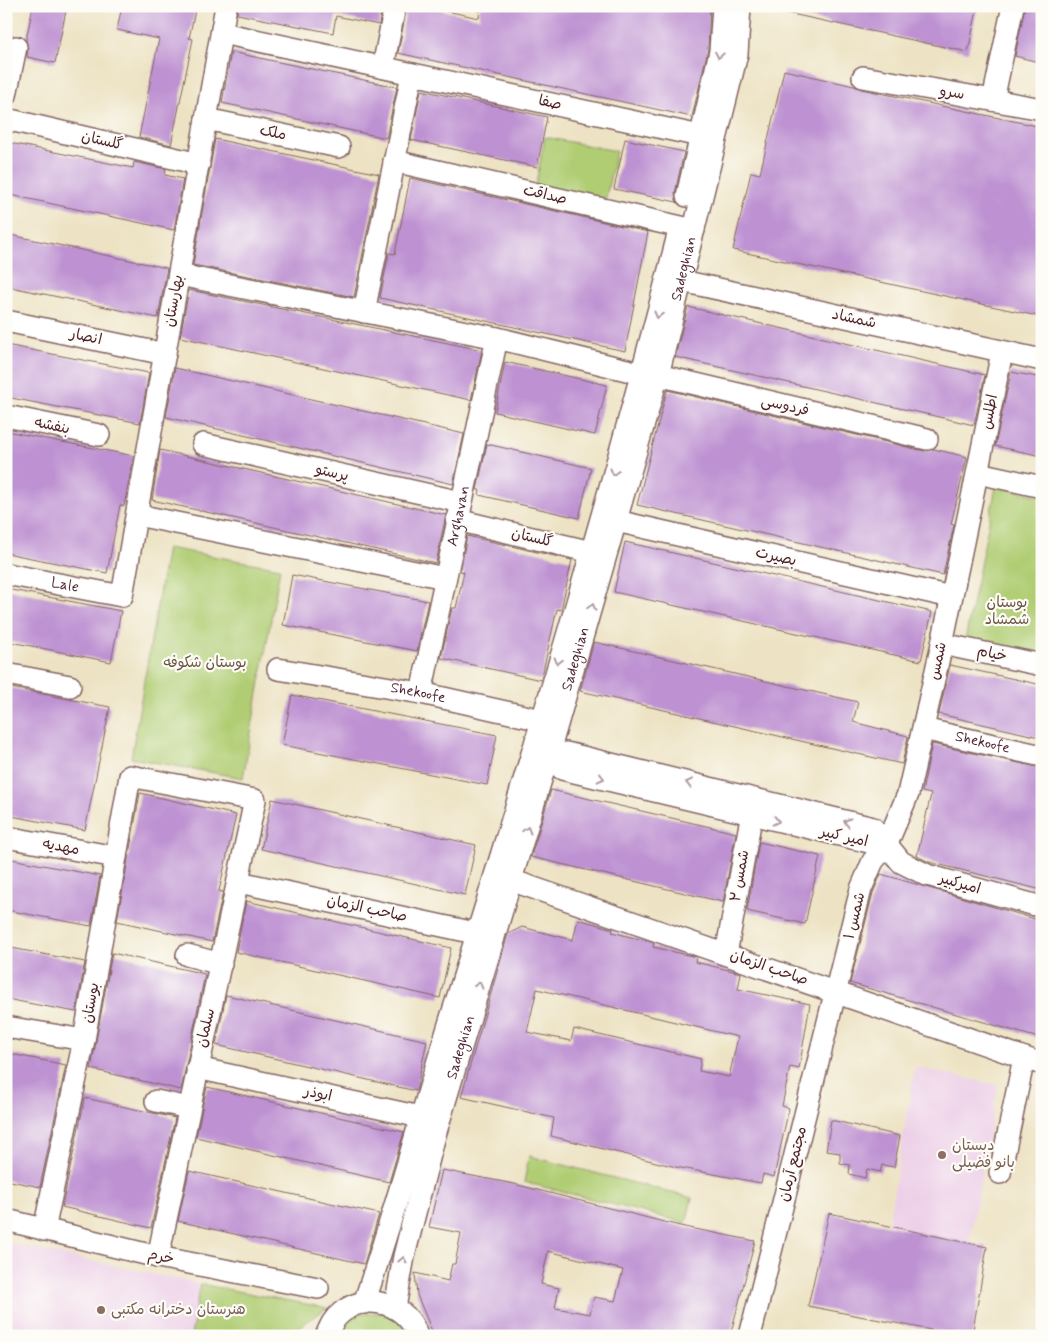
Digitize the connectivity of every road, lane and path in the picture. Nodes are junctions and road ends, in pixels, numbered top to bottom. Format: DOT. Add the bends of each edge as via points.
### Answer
graph roads {
  1 [pos="226,6"];
  2 [pos="395,6"];
  3 [pos="723,6"];
  4 [pos="740,6"];
  5 [pos="1013,6"];
  6 [pos="222,33"];
  7 [pos="16,47"];
  8 [pos="383,68"];
  9 [pos="412,74"];
  10 [pos="863,77"];
  11 [pos="6,95"];
  12 [pos="993,100"];
  13 [pos="1042,109"];
  14 [pos="6,119"];
  15 [pos="206,119"];
  16 [pos="709,138"];
  17 [pos="339,147"];
  18 [pos="394,161"];
  19 [pos="198,164"];
  20 [pos="687,228"];
  21 [pos="179,275"];
  22 [pos="674,279"];
  23 [pos="364,312"];
  24 [pos="6,320"];
  25 [pos="497,338"];
  26 [pos="1002,352"];
  27 [pos="165,354"];
  28 [pos="1042,360"];
  29 [pos="651,375"];
  30 [pos="6,416"];
  31 [pos="99,436"];
  32 [pos="927,440"];
  33 [pos="203,444"];
  34 [pos="978,473"];
  35 [pos="1042,487"];
  36 [pos="459,511"];
  37 [pos="137,515"];
  38 [pos="609,519"];
  39 [pos="599,554"];
  40 [pos="6,574"];
  41 [pos="445,578"];
  42 [pos="122,596"];
  43 [pos="951,596"];
  44 [pos="942,644"];
  45 [pos="1042,665"];
  46 [pos="278,669"];
  47 [pos="6,674"];
  48 [pos="70,686"];
  49 [pos="421,693"];
  50 [pos="550,721"];
  51 [pos="923,729"];
  52 [pos="1042,756"];
  53 [pos="130,776"];
  54 [pos="753,807"];
  55 [pos="6,837"];
  56 [pos="886,846"];
  57 [pos="116,857"];
  58 [pos="504,878"];
  59 [pos="239,882"];
  60 [pos="1042,907"];
  61 [pos="486,935"];
  62 [pos="187,954"];
  63 [pos="726,954"];
  64 [pos="221,964"];
  65 [pos="836,991"];
  66 [pos="6,1027"];
  67 [pos="84,1040"];
  68 [pos="1033,1061"];
  69 [pos="197,1068"];
  70 [pos="156,1102"];
  71 [pos="189,1108"];
  72 [pos="430,1119"];
  73 [pos="1000,1173"];
  74 [pos="6,1220"];
  75 [pos="44,1230"];
  76 [pos="158,1257"];
  77 [pos="318,1288"];
  78 [pos="364,1302"];
  79 [pos="395,1308"];
  80 [pos="326,1336"];
  81 [pos="417,1336"];
  82 [pos="750,1336"];
  1 -- 6 [label="street, بهارستان"];
  2 -- 8 [label="street"];
  3 -- 16 [label="street, Sadeghian, one-way"];
  4 -- 16 [label="street, Sadeghian" via="737,54"];
  5 -- 12 [label="street"];
  6 -- 8 [label="street, صفا"];
  6 -- 15 [label="street, بهارستان"];
  7 -- 11 [label="street"];
  8 -- 9 [label="street, صفا"];
  9 -- 16 [label="street, صفا"];
  9 -- 18 [label="street"];
  10 -- 12 [label="street, سرو"];
  12 -- 13 [label="street, سرو"];
  14 -- 19 [label="street, گلستان"];
  15 -- 17 [label="street, ملک"];
  15 -- 19 [label="street, بهارستان"];
  16 -- 20 [label="street, Sadeghian"];
  18 -- 20 [label="street, صداقت"];
  18 -- 23 [label="street"];
  19 -- 21 [label="street, بهارستان"];
  20 -- 22 [label="street, Sadeghian"];
  21 -- 23 [label="street"];
  21 -- 27 [label="street, بهارستان"];
  22 -- 26 [label="street, شمشاد"];
  22 -- 29 [label="street, Sadeghian"];
  23 -- 25 [label="street"];
  24 -- 27 [label="street, انصار"];
  25 -- 29 [label="street"];
  25 -- 36 [label="street, Arghavan"];
  26 -- 28 [label="street, شمشاد"];
  26 -- 34 [label="street, اطلس"];
  27 -- 37 [label="street, بهارستان"];
  29 -- 32 [label="street, فردوسی"];
  29 -- 38 [label="street, Sadeghian"];
  30 -- 31 [label="street, بنفشه"];
  33 -- 36 [label="street, پرستو"];
  34 -- 35 [label="street"];
  34 -- 43 [label="street, شمس"];
  36 -- 39 [label="street, گلستان"];
  36 -- 41 [label="street, Arghavan"];
  37 -- 41 [label="street"];
  37 -- 42 [label="street, بهارستان"];
  38 -- 39 [label="street, Sadeghian"];
  38 -- 43 [label="street, بصیرت"];
  39 -- 50 [label="street, Sadeghian"];
  40 -- 42 [label="street, Lale"];
  41 -- 49 [label="street, Arghavan"];
  43 -- 44 [label="street, شمس"];
  44 -- 45 [label="street, خیام"];
  44 -- 51 [label="street, شمس"];
  46 -- 49 [label="street, Shekoofe"];
  47 -- 48 [label="street"];
  49 -- 50 [label="street, Shekoofe"];
  50 -- 58 [label="street, Sadeghian"];
  51 -- 52 [label="street, Shekoofe"];
  51 -- 56 [label="street, شمس" via="908,794"];
  53 -- 57 [label="street, بوستان"];
  53 -- 59 [label="street, سلمان" via="255,800"];
  54 -- 54 [label="street, امیر کبیر, one-way" via="566,754 560,760 562,769"];
  54 -- 56 [label="street, امیر کبیر"];
  54 -- 63 [label="street, شمس ۲"];
  55 -- 57 [label="street, مهدیه"];
  56 -- 60 [label="street, امیرکبیر" via="901,862 927,875"];
  56 -- 65 [label="street, شمس ۱" via="866,873"];
  57 -- 67 [label="street, بوستان"];
  58 -- 61 [label="street, Sadeghian"];
  58 -- 63 [label="street, صاحب الزمان"];
  59 -- 61 [label="street, صاحب الزمان"];
  59 -- 64 [label="street, سلمان"];
  61 -- 72 [label="street, Sadeghian"];
  62 -- 64 [label="street"];
  63 -- 65 [label="street, صاحب الزمان"];
  64 -- 69 [label="street, سلمان"];
  65 -- 68 [label="street, صاحب الزمان"];
  65 -- 82 [label="street, مجتمع آرمان"];
  66 -- 67 [label="street"];
  67 -- 75 [label="street, بوستان"];
  68 -- 73 [label="street"];
  69 -- 71 [label="street, سلمان"];
  69 -- 72 [label="street, ابوذر"];
  70 -- 71 [label="street"];
  71 -- 76 [label="street, سلمان"];
  72 -- 78 [label="street, Sadeghian"];
  79 -- 72 [label="street, Sadeghian, one-way"];
  74 -- 75 [label="street, خرم"];
  75 -- 76 [label="street, خرم"];
  76 -- 77 [label="street, خرم"];
  78 -- 79 [label="street"];
  78 -- 80 [label="street" via="341,1312"];
  79 -- 81 [label="street" via="407,1317"];
}
